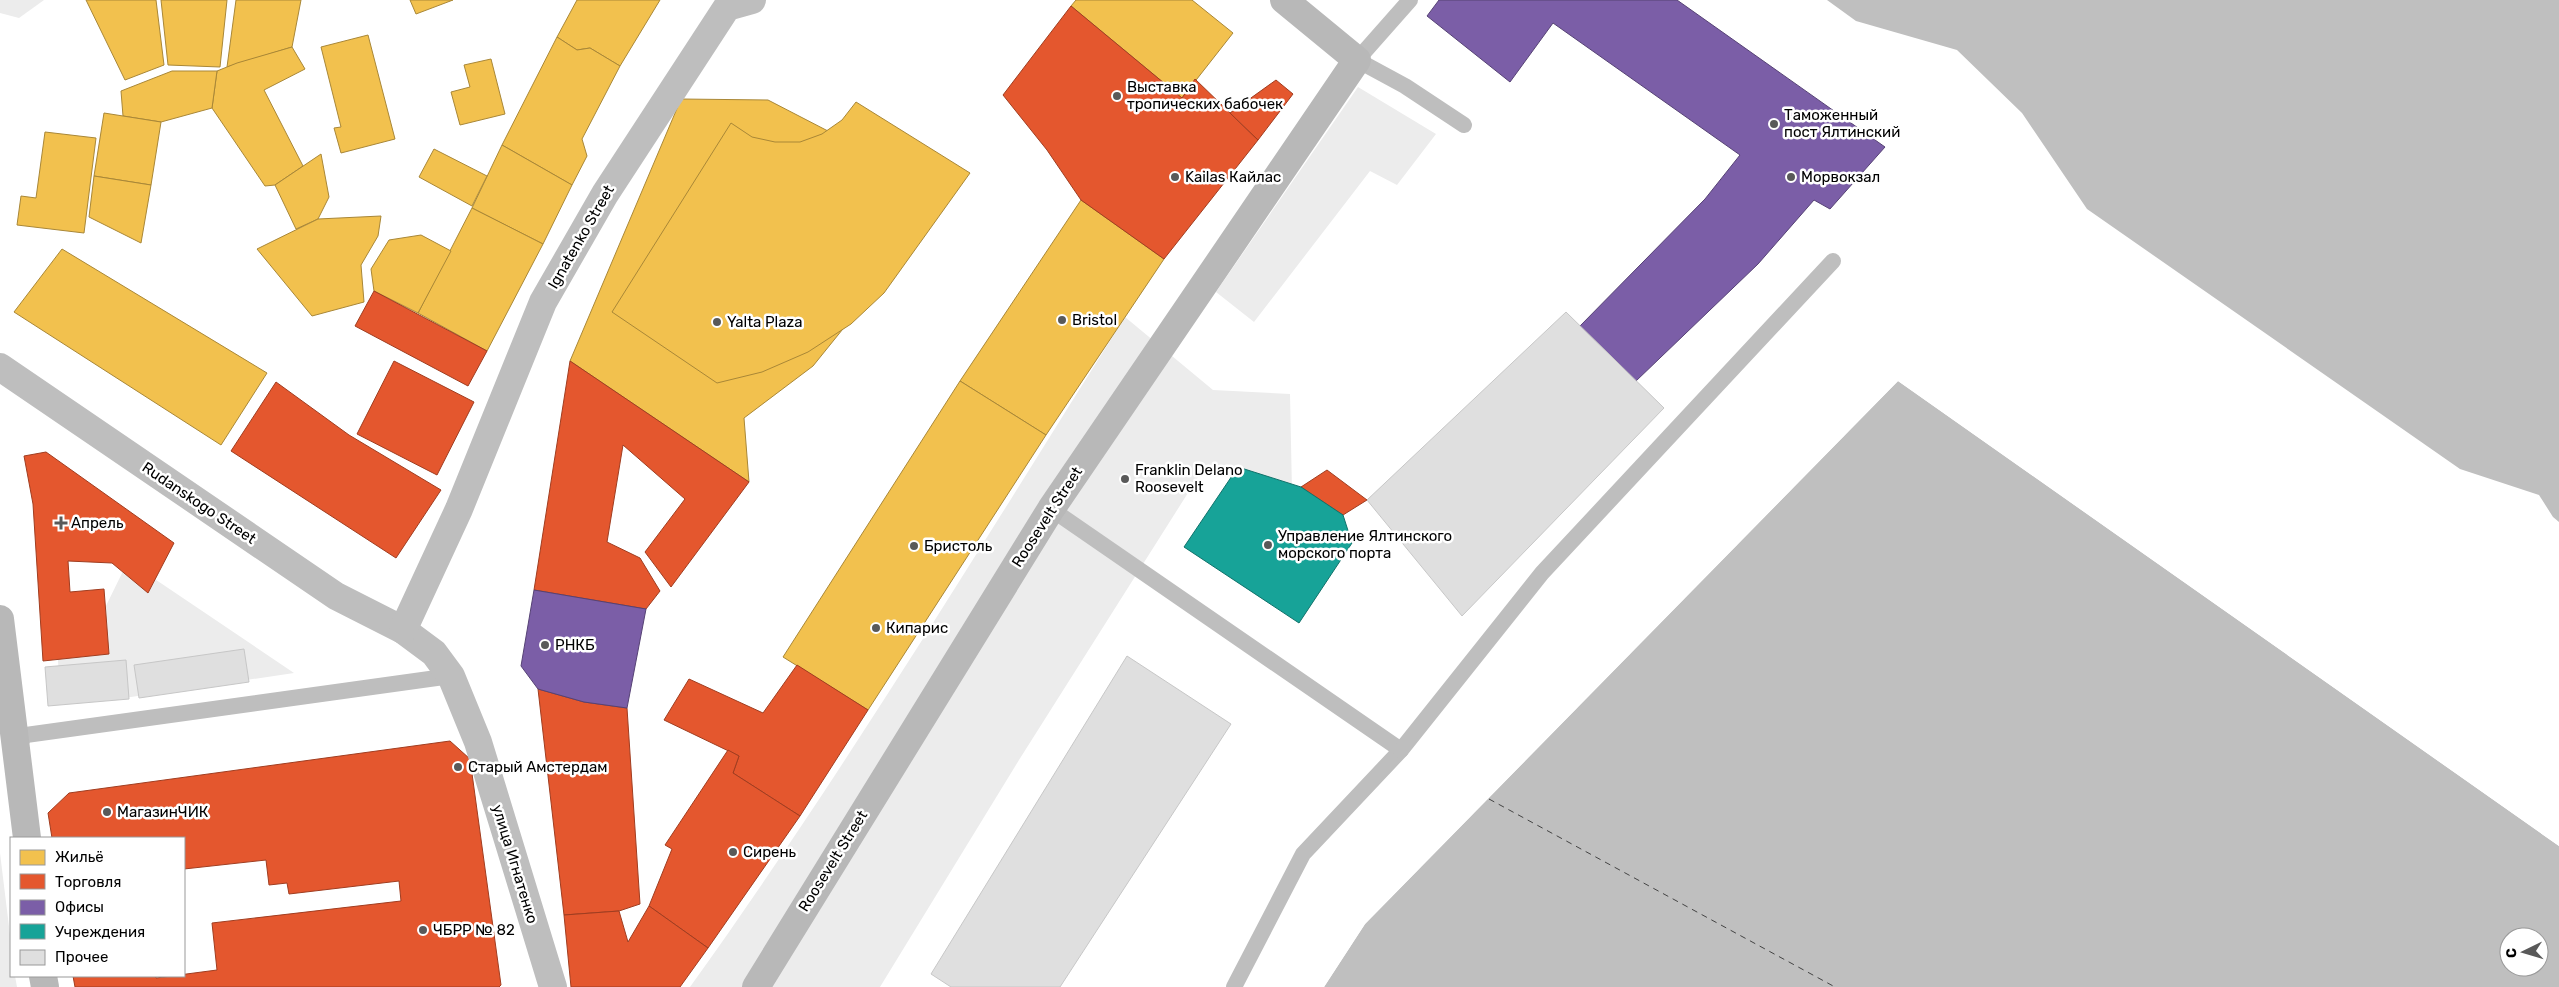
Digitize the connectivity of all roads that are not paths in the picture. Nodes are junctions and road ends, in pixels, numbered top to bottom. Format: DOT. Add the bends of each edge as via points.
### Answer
graph roads {
  1 [pos="752,0"];
  2 [pos="1284,0"];
  3 [pos="1410,0"];
  4 [pos="1357,60"];
  5 [pos="1464,125"];
  6 [pos="1833,261"];
  7 [pos="0,367"];
  8 [pos="1051,509"];
  9 [pos="0,619"];
  10 [pos="403,630"];
  11 [pos="451,676"];
  12 [pos="7,719"];
  13 [pos="16,746"];
  14 [pos="1401,750"];
  15 [pos="27,837"];
  16 [pos="553,987"];
  17 [pos="756,987"];
  18 [pos="1234,987"];
  1 -- 10 [label="street, Ignatenko Street" via="727,7 605,194 543,302 460,509"];
  2 -- 4 [label="main road"];
  3 -- 4 [label="lane"];
  4 -- 5 [label="lane" via="1405,86"];
  4 -- 8 [label="main road, Roosevelt Street"];
  6 -- 14 [label="lane" via="1542,573"];
  7 -- 10 [label="street, Rudanskogo Street" via="336,596"];
  8 -- 14 [label="lane"];
  8 -- 17 [label="main road, Roosevelt Street"];
  9 -- 12 [label="main road"];
  10 -- 11 [label="street, Rudanskogo Street" via="434,653"];
  11 -- 13 [label="lane" via="26,735"];
  11 -- 16 [label="street, улица Игнатенко" via="478,742"];
  12 -- 13 [label="main road"];
  13 -- 15 [label="main road"];
  14 -- 18 [label="lane" via="1303,854"];
}
